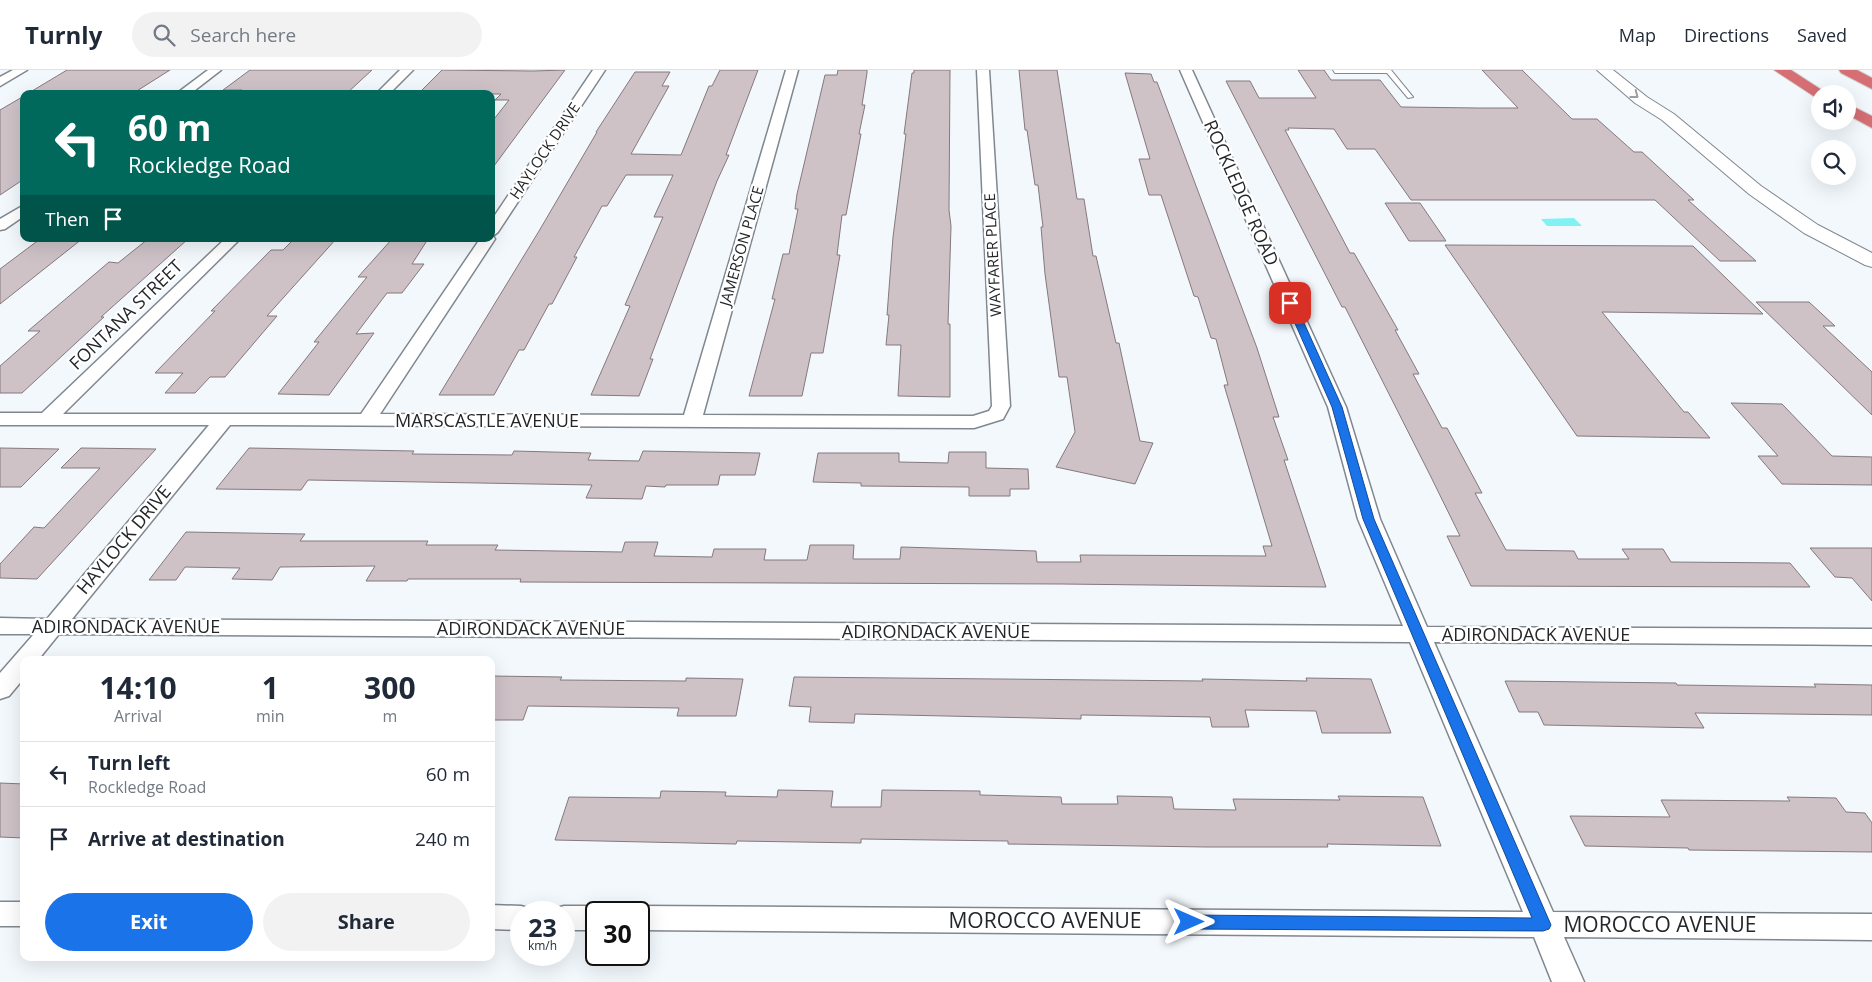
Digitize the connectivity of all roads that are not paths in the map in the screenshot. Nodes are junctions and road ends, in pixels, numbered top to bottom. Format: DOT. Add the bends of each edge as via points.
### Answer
graph roads {
  1 [pos="21,70"];
  2 [pos="215,70"];
  3 [pos="406,70"];
  4 [pos="599,70"];
  5 [pos="792,70"];
  6 [pos="984,70"];
  7 [pos="1186,70"];
  8 [pos="1604,70"];
  9 [pos="1622,70"];
  10 [pos="1781,70"];
  11 [pos="1846,70"];
  12 [pos="1335,71"];
  13 [pos="1388,71"];
  14 [pos="0,82"];
  15 [pos="1872,84"];
  16 [pos="1811,88"];
  17 [pos="188,90"];
  18 [pos="386,90"];
  19 [pos="1410,97"];
  20 [pos="1856,114"];
  21 [pos="1668,117"];
  22 [pos="1872,123"];
  23 [pos="20,212"];
  24 [pos="0,226"];
  25 [pos="495,226"];
  26 [pos="230,242"];
  27 [pos="485,242"];
  28 [pos="1872,261"];
  29 [pos="0,419"];
  30 [pos="47,419"];
  31 [pos="224,420"];
  32 [pos="367,420"];
  33 [pos="692,421"];
  34 [pos="974,422"];
  35 [pos="0,626"];
  36 [pos="52,626"];
  37 [pos="1418,634"];
  38 [pos="1872,636"];
  39 [pos="28,656"];
  40 [pos="20,666"];
  41 [pos="0,690"];
  42 [pos="0,914"];
  43 [pos="20,914"];
  44 [pos="495,917"];
  45 [pos="510,918"];
  46 [pos="650,918"];
  47 [pos="1543,925"];
  48 [pos="1872,927"];
  49 [pos="1568,982"];
  1 -- 14 [label="street"];
  2 -- 17 [label="street"];
  3 -- 18 [label="street"];
  4 -- 25 [label="street, HAYLOCK DRIVE"];
  5 -- 33 [label="street, JAMERSON PLACE"];
  6 -- 34 [label="street, WAYFARER PLACE" via="1001,406 996,415"];
  7 -- 37 [label="street, ROCKLEDGE ROAD" via="1337,407 1368,519"];
  8 -- 21 [label="main road, one-way"];
  9 -- 21 [label="main road" via="1660,100"];
  10 -- 16 [label="highway"];
  11 -- 15 [label="highway"];
  12 -- 13 [label="lane"];
  13 -- 19 [label="lane"];
  20 -- 22 [label="highway"];
  21 -- 28 [label="main road" via="1755,190 1810,228"];
  23 -- 24 [label="street"];
  26 -- 30 [label="street, FONTANA STREET"];
  27 -- 32 [label="street"];
  29 -- 30 [label="street, MARSCASTLE AVENUE"];
  30 -- 31 [label="street, MARSCASTLE AVENUE"];
  31 -- 32 [label="street, MARSCASTLE AVENUE"];
  31 -- 36 [label="street, HAYLOCK DRIVE"];
  32 -- 33 [label="street, MARSCASTLE AVENUE"];
  33 -- 34 [label="street, MARSCASTLE AVENUE"];
  35 -- 36 [label="street, ADIRONDACK AVENUE"];
  36 -- 37 [label="street, ADIRONDACK AVENUE"];
  36 -- 39 [label="street, HAYLOCK DRIVE"];
  37 -- 38 [label="street, ADIRONDACK AVENUE"];
  37 -- 47 [label="street, ROCKLEDGE ROAD"];
  40 -- 41 [label="street, HAYLOCK DRIVE"];
  42 -- 43 [label="street"];
  44 -- 45 [label="street"];
  46 -- 47 [label="street, MOROCCO AVENUE"];
  47 -- 48 [label="street, MOROCCO AVENUE"];
  47 -- 49 [label="street, ROCKLEDGE ROAD"];
}
